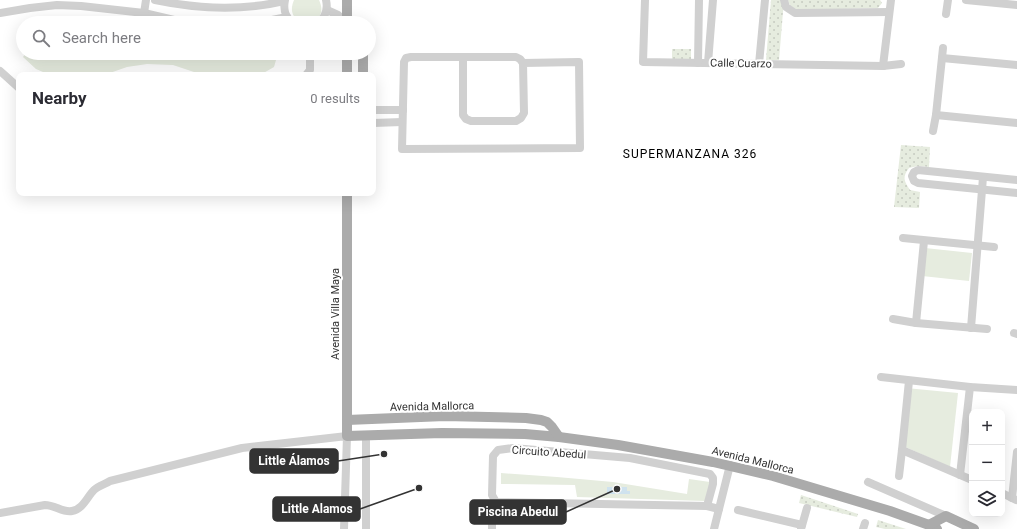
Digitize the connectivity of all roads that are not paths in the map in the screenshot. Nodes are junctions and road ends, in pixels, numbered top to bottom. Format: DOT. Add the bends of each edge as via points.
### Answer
graph roads {
  1 [pos="146,0"];
  2 [pos="155,0"];
  3 [pos="327,0"];
  4 [pos="347,0"];
  5 [pos="645,0"];
  6 [pos="700,0"];
  7 [pos="713,0"];
  8 [pos="765,0"];
  9 [pos="784,0"];
  10 [pos="891,0"];
  11 [pos="948,0"];
  12 [pos="966,0"];
  13 [pos="285,1"];
  14 [pos="1017,5"];
  15 [pos="327,10"];
  16 [pos="889,12"];
  17 [pos="0,13"];
  18 [pos="144,13"];
  19 [pos="946,14"];
  20 [pos="157,16"];
  21 [pos="288,16"];
  22 [pos="325,16"];
  23 [pos="339,16"];
  24 [pos="347,16"];
  25 [pos="943,48"];
  26 [pos="462,57"];
  27 [pos="942,58"];
  28 [pos="310,60"];
  29 [pos="347,60"];
  30 [pos="363,60"];
  31 [pos="523,63"];
  32 [pos="698,63"];
  33 [pos="708,63"];
  34 [pos="759,64"];
  35 [pos="901,64"];
  36 [pos="1017,64"];
  37 [pos="883,66"];
  38 [pos="0,71"];
  39 [pos="309,72"];
  40 [pos="347,72"];
  41 [pos="363,72"];
  42 [pos="16,85"];
  43 [pos="376,110"];
  44 [pos="403,110"];
  45 [pos="936,115"];
  46 [pos="376,122"];
  47 [pos="402,122"];
  48 [pos="1017,123"];
  49 [pos="933,131"];
  50 [pos="982,177"];
  51 [pos="1017,180"];
  52 [pos="982,190"];
  53 [pos="1017,193"];
  54 [pos="347,196"];
  55 [pos="903,238"];
  56 [pos="924,241"];
  57 [pos="978,246"];
  58 [pos="994,247"];
  59 [pos="893,319"];
  60 [pos="916,322"];
  61 [pos="971,328"];
  62 [pos="987,329"];
  63 [pos="881,378"];
  64 [pos="909,381"];
  65 [pos="970,387"];
  66 [pos="1017,390"];
  67 [pos="347,420"];
  68 [pos="366,435"];
  69 [pos="347,436"];
  70 [pos="558,437"];
  71 [pos="902,450"];
  72 [pos="1017,452"];
  73 [pos="730,465"];
  74 [pos="960,475"];
  75 [pos="899,476"];
  76 [pos="969,479"];
  77 [pos="868,482"];
  78 [pos="1005,494"];
  79 [pos="1015,499"];
  80 [pos="707,506"];
  81 [pos="719,508"];
  82 [pos="807,508"];
  83 [pos="738,510"];
  84 [pos="0,513"];
  85 [pos="946,516"];
  86 [pos="492,519"];
  87 [pos="802,527"];
  88 [pos="933,527"];
  89 [pos="344,529"];
  90 [pos="366,529"];
  91 [pos="492,529"];
  92 [pos="714,529"];
  93 [pos="974,529"];
  1 -- 18 [label="street"];
  2 -- 13 [label="street" via="222,8"];
  3 -- 15 [label="street"];
  4 -- 24 [label="main road"];
  5 -- 32 [label="street, Calle Cuarzo" via="643,62"];
  6 -- 32 [label="street"];
  7 -- 33 [label="street"];
  8 -- 34 [label="street"];
  9 -- 16 [label="street" via="786,7 794,13"];
  10 -- 16 [label="street"];
  11 -- 19 [label="street"];
  12 -- 14 [label="street"];
  13 -- 21 [label="street"];
  15 -- 22 [label="street"];
  15 -- 23 [label="street"];
  16 -- 37 [label="street"];
  17 -- 18 [label="street" via="57,5"];
  18 -- 20 [label="street"];
  25 -- 27 [label="street"];
  26 -- 31 [label="street" via="516,57"];
  26 -- 31 [label="street" via="462,115 471,121 516,121 521,118 524,113"];
  26 -- 44 [label="street" via="406,58"];
  27 -- 36 [label="street"];
  27 -- 45 [label="street"];
  28 -- 39 [label="street"];
  29 -- 40 [label="main road"];
  30 -- 41 [label="main road"];
  31 -- 47 [label="street" via="579,62 580,148 402,149"];
  32 -- 33 [label="street, Calle Cuarzo"];
  33 -- 34 [label="street, Calle Cuarzo"];
  34 -- 37 [label="street, Calle Cuarzo"];
  35 -- 37 [label="street, Calle Cuarzo"];
  38 -- 42 [label="street"];
  43 -- 44 [label="street"];
  44 -- 47 [label="street"];
  45 -- 48 [label="street"];
  45 -- 49 [label="street"];
  46 -- 47 [label="street"];
  50 -- 51 [label="street"];
  50 -- 52 [label="street"];
  50 -- 52 [label="street" via="918,170 912,176 918,183"];
  52 -- 53 [label="street"];
  52 -- 57 [label="street"];
  54 -- 67 [label="main road, Avenida Villa Maya"];
  55 -- 56 [label="street"];
  56 -- 57 [label="street"];
  56 -- 60 [label="street"];
  57 -- 58 [label="street"];
  57 -- 61 [label="street"];
  59 -- 60 [label="street"];
  60 -- 61 [label="street"];
  61 -- 62 [label="street"];
  63 -- 64 [label="street"];
  64 -- 65 [label="street"];
  64 -- 71 [label="street"];
  65 -- 66 [label="street"];
  65 -- 74 [label="street"];
  67 -- 69 [label="main road, Avenida Villa Maya"];
  67 -- 70 [label="main road, Avenida Mallorca" via="445,416 526,418 547,422"];
  68 -- 69 [label="main road, Avenida Mallorca"];
  68 -- 70 [label="main road, Avenida Mallorca" via="442,433"];
  68 -- 90 [label="street"];
  69 -- 84 [label="street" via="242,448 110,481 95,489 79,509 72,511 45,505"];
  69 -- 89 [label="street"];
  70 -- 73 [label="main road, Avenida Mallorca"];
  71 -- 74 [label="street"];
  71 -- 75 [label="street"];
  72 -- 79 [label="street"];
  73 -- 81 [label="street"];
  73 -- 88 [label="main road, Avenida Mallorca" via="890,511"];
  74 -- 76 [label="street"];
  77 -- 85 [label="street"];
  78 -- 79 [label="street"];
  80 -- 80 [label="street, Circuito Abedul" via="496,502 492,495 493,456 498,450 513,448 630,458 710,474 713,484"];
  80 -- 81 [label="street, Circuito Abedul"];
  81 -- 92 [label="street"];
  82 -- 87 [label="street"];
  83 -- 87 [label="street"];
  85 -- 88 [label="main road"];
  85 -- 93 [label="main road"];
  86 -- 91 [label="street"];
}
